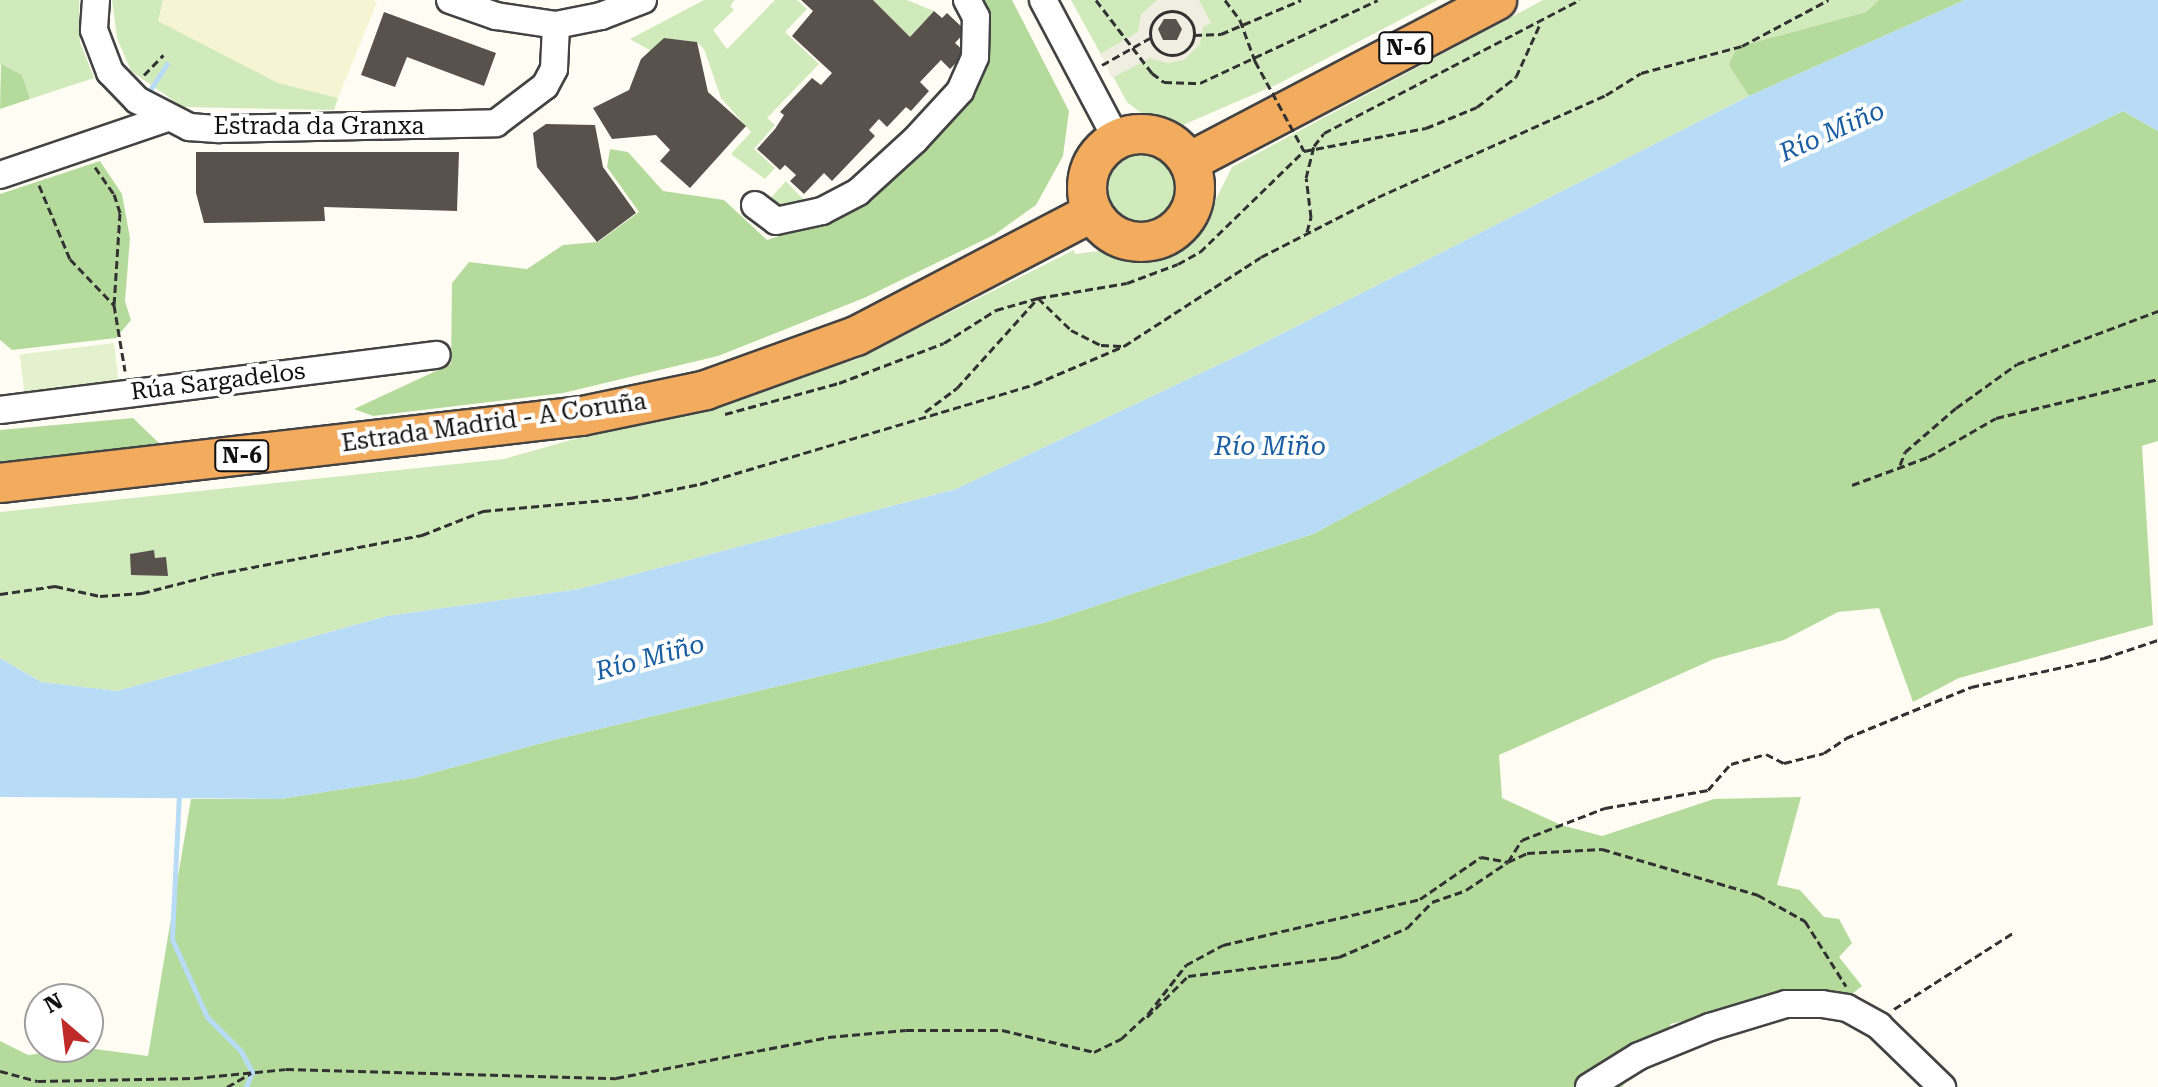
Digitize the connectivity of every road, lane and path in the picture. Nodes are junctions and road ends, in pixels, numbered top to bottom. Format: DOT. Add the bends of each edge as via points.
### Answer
graph roads {
  1 [pos="96,0"];
  2 [pos="450,0"];
  3 [pos="643,0"];
  4 [pos="967,0"];
  5 [pos="1043,0"];
  6 [pos="1096,0"];
  7 [pos="1225,0"];
  8 [pos="1301,0"];
  9 [pos="1378,0"];
  10 [pos="1497,0"];
  11 [pos="1580,0"];
  12 [pos="1828,0"];
  13 [pos="1541,22"];
  14 [pos="1242,24"];
  15 [pos="556,25"];
  16 [pos="1194,35"];
  17 [pos="1150,38"];
  18 [pos="1134,47"];
  19 [pos="163,55"];
  20 [pos="1255,61"];
  21 [pos="1102,65"];
  22 [pos="138,81"];
  23 [pos="167,118"];
  24 [pos="1117,140"];
  25 [pos="1304,151"];
  26 [pos="1189,162"];
  27 [pos="92,163"];
  28 [pos="0,175"];
  29 [pos="37,182"];
  30 [pos="755,205"];
  31 [pos="1093,212"];
  32 [pos="1306,233"];
  33 [pos="1038,298"];
  34 [pos="114,305"];
  35 [pos="2158,311"];
  36 [pos="1124,346"];
  37 [pos="123,355"];
  38 [pos="437,355"];
  39 [pos="2158,379"];
  40 [pos="0,410"];
  41 [pos="923,414"];
  42 [pos="1900,465"];
  43 [pos="0,483"];
  44 [pos="1852,485"];
  45 [pos="0,594"];
  46 [pos="2158,640"];
  47 [pos="1508,862"];
  48 [pos="2013,933"];
  49 [pos="1872,1022"];
  50 [pos="1135,1025"];
  51 [pos="0,1071"];
  52 [pos="252,1072"];
  53 [pos="227,1087"];
  54 [pos="1589,1087"];
  55 [pos="1942,1087"];
  1 -- 23 [label="street, Estrada da Granxa" via="94,30 110,72 137,100"];
  2 -- 15 [label="street" via="496,16"];
  3 -- 15 [label="street"];
  4 -- 30 [label="street" via="976,17 975,57 960,91 915,140 858,192 822,211 776,221"];
  5 -- 24 [label="street"];
  6 -- 18 [label="path"];
  7 -- 14 [label="path"];
  8 -- 14 [label="path"];
  9 -- 20 [label="path" via="1289,39"];
  10 -- 26 [label="highway, N-6"];
  11 -- 13 [label="path"];
  12 -- 32 [label="path" via="1742,46 1641,73 1606,95"];
  13 -- 25 [label="path, bridge" via="1516,77 1477,107 1426,128"];
  13 -- 32 [label="path" via="1324,133 1314,146 1306,178 1311,217"];
  14 -- 16 [label="path" via="1221,34"];
  14 -- 20 [label="path"];
  15 -- 23 [label="street, Estrada da Granxa" via="554,69 545,86 496,123 233,129 189,127"];
  16 -- 17 [label="path" via="1189,48 1177,55 1163,54"];
  16 -- 17 [label="path" via="1190,21 1171,11 1152,23"];
  17 -- 18 [label="path"];
  18 -- 20 [label="path" via="1164,82 1200,83"];
  18 -- 21 [label="path"];
  19 -- 22 [label="path"];
  20 -- 25 [label="path, bridge"];
  23 -- 28 [label="street"];
  24 -- 26 [label="highway" via="1157,136"];
  24 -- 31 [label="highway" via="1089,171"];
  25 -- 33 [label="path" via="1200,252 1151,277"];
  26 -- 31 [label="highway" via="1192,207 1173,232 1144,242 1128,240 1102,225"];
  27 -- 34 [label="path" via="114,194 120,213"];
  29 -- 34 [label="path" via="70,259"];
  31 -- 43 [label="highway, Estrada Madrid - A Coruña / N-6" via="856,336 706,390 582,416"];
  32 -- 36 [label="path"];
  33 -- 36 [label="path" via="1071,330 1101,345"];
  33 -- 41 [label="path" via="957,388"];
  34 -- 37 [label="path"];
  35 -- 42 [label="path" via="2017,364 1905,452"];
  36 -- 41 [label="path" via="1035,384"];
  38 -- 40 [label="street, Rúa Sargadelos"];
  39 -- 42 [label="path" via="1996,418 1928,457"];
  41 -- 45 [label="path" via="700,484 630,498 483,511 422,535 142,593 100,596 55,586"];
  42 -- 44 [label="path"];
  46 -- 47 [label="path" via="2104,658 1971,687 1846,738 1824,753 1784,763 1766,754 1731,764 1708,790 1605,808 1522,840"];
  47 -- 49 [label="path" via="1527,853 1602,849 1758,895 1813,928"];
  47 -- 50 [label="path" via="1466,890 1432,902 1407,928 1339,957 1188,976"];
  47 -- 50 [label="path" via="1481,857 1420,899 1223,945 1186,965"];
  48 -- 49 [label="path"];
  49 -- 54 [label="street" via="1834,1006 1786,1004 1639,1056"];
  49 -- 55 [label="street"];
  50 -- 52 [label="path" via="1094,1052 1002,1030 906,1030 828,1037 616,1078"];
  51 -- 52 [label="path" via="38,1081"];
  52 -- 53 [label="path"];
}
